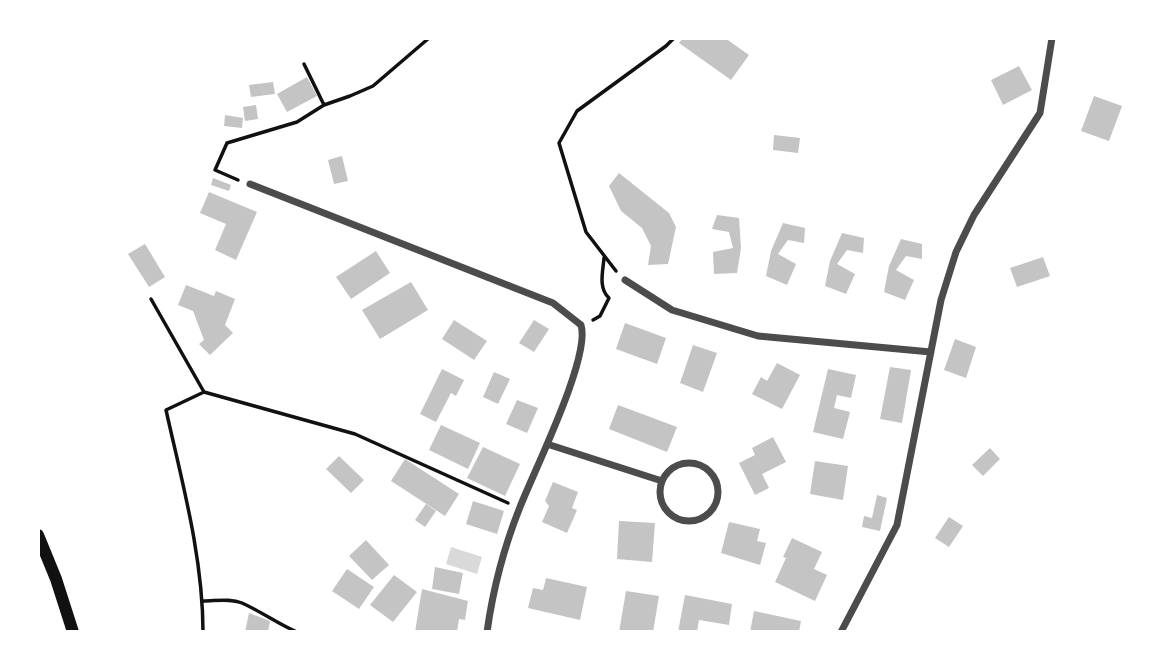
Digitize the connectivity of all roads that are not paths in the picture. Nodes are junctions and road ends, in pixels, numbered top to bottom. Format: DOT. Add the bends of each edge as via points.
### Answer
graph roads {
  1 [pos="1052,38"];
  2 [pos="250,184"];
  3 [pos="625,280"];
  4 [pos="931,352"];
  5 [pos="547,444"];
  6 [pos="662,481"];
  7 [pos="38,536"];
  8 [pos="73,632"];
  9 [pos="487,632"];
  10 [pos="841,632"];
  1 -- 4 [label="street" via="1040,113 974,215 956,252"];
  2 -- 5 [label="street" via="553,303 582,325 580,357"];
  3 -- 4 [label="street" via="672,310 758,336"];
  4 -- 10 [label="street" via="897,525"];
  5 -- 6 [label="street"];
  5 -- 9 [label="street" via="493,587"];
  6 -- 6 [label="street" via="663,506 676,518 702,517 715,504 714,478 701,466 675,466"];
  7 -- 8 [label="main road"];
}
